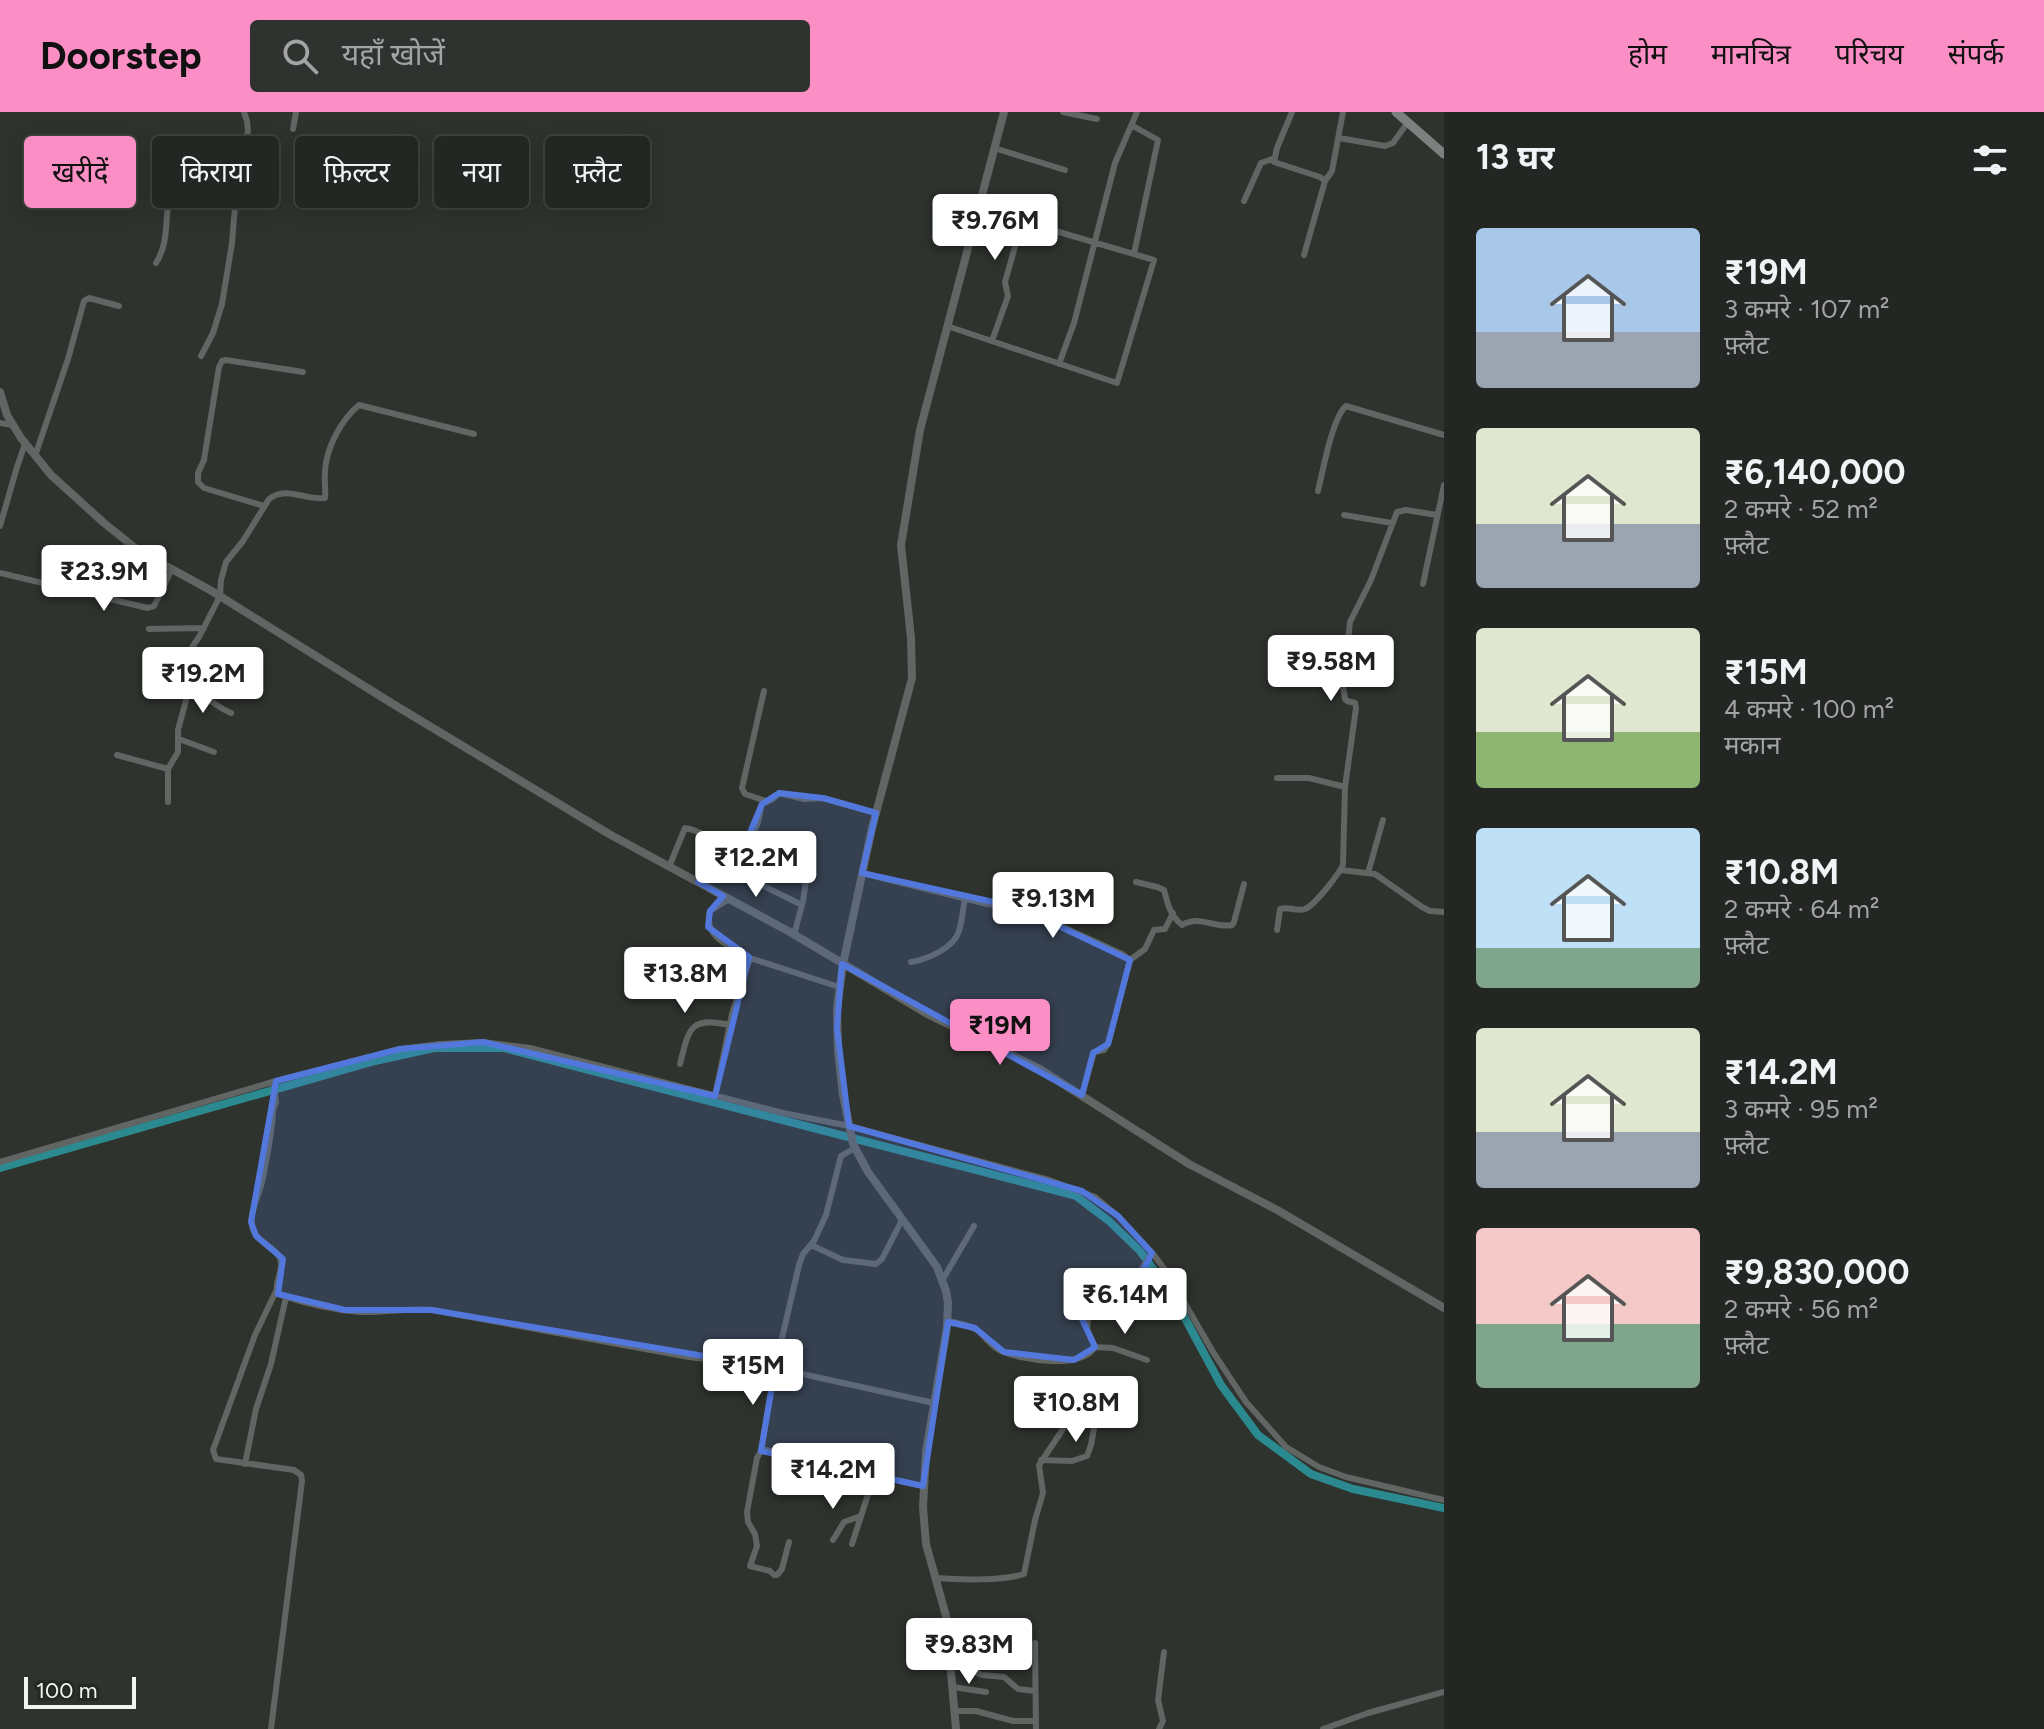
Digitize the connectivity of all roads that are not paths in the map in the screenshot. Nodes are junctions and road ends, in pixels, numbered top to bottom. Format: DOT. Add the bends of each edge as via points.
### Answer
graph roads {
  1 [pos="244,112"];
  2 [pos="296,112"];
  3 [pos="1004,112"];
  4 [pos="1063,112"];
  5 [pos="1137,112"];
  6 [pos="1292,112"];
  7 [pos="1343,112"];
  8 [pos="1396,112"];
  9 [pos="1097,119"];
  10 [pos="1408,122"];
  11 [pos="1133,126"];
  12 [pos="293,129"];
  13 [pos="247,136"];
  14 [pos="1339,138"];
  15 [pos="994,148"];
  16 [pos="1444,154"];
  17 [pos="1275,158"];
  18 [pos="1065,170"];
  19 [pos="1325,181"];
  20 [pos="1244,201"];
  21 [pos="169,208"];
  22 [pos="234,208"];
  23 [pos="1094,242"];
  24 [pos="1134,254"];
  25 [pos="1304,255"];
  26 [pos="156,263"];
  27 [pos="119,306"];
  28 [pos="947,326"];
  29 [pos="992,341"];
  30 [pos="201,356"];
  31 [pos="1059,364"];
  32 [pos="303,372"];
  33 [pos="0,392"];
  34 [pos="0,423"];
  35 [pos="13,425"];
  36 [pos="474,434"];
  37 [pos="1444,435"];
  38 [pos="25,444"];
  39 [pos="35,456"];
  40 [pos="1444,485"];
  41 [pos="1318,491"];
  42 [pos="264,506"];
  43 [pos="1344,515"];
  44 [pos="1437,515"];
  45 [pos="1392,523"];
  46 [pos="0,526"];
  47 [pos="172,569"];
  48 [pos="0,573"];
  49 [pos="1423,584"];
  50 [pos="220,596"];
  51 [pos="204,628"];
  52 [pos="149,629"];
  53 [pos="188,688"];
  54 [pos="764,691"];
  55 [pos="231,713"];
  56 [pos="179,739"];
  57 [pos="214,752"];
  58 [pos="117,755"];
  59 [pos="168,769"];
  60 [pos="1277,778"];
  61 [pos="1345,787"];
  62 [pos="767,801"];
  63 [pos="168,802"];
  64 [pos="876,813"];
  65 [pos="1383,820"];
  66 [pos="712,840"];
  67 [pos="809,859"];
  68 [pos="723,866"];
  69 [pos="669,867"];
  70 [pos="1341,870"];
  71 [pos="862,873"];
  72 [pos="1368,873"];
  73 [pos="698,882"];
  74 [pos="1136,882"];
  75 [pos="1244,884"];
  76 [pos="965,898"];
  77 [pos="729,899"];
  78 [pos="802,905"];
  79 [pos="1444,912"];
  80 [pos="1173,913"];
  81 [pos="1277,930"];
  82 [pos="794,935"];
  83 [pos="750,958"];
  84 [pos="1130,960"];
  85 [pos="911,962"];
  86 [pos="843,964"];
  87 [pos="839,987"];
  88 [pos="730,1025"];
  89 [pos="680,1064"];
  90 [pos="275,1083"];
  91 [pos="1082,1095"];
  92 [pos="715,1096"];
  93 [pos="850,1129"];
  94 [pos="854,1146"];
  95 [pos="0,1162"];
  96 [pos="902,1220"];
  97 [pos="974,1226"];
  98 [pos="811,1245"];
  99 [pos="1151,1254"];
  100 [pos="943,1279"];
  101 [pos="276,1291"];
  102 [pos="286,1297"];
  103 [pos="1444,1308"];
  104 [pos="947,1321"];
  105 [pos="1095,1347"];
  106 [pos="1147,1360"];
  107 [pos="775,1368"];
  108 [pos="1080,1394"];
  109 [pos="934,1403"];
  110 [pos="1097,1412"];
  111 [pos="761,1451"];
  112 [pos="1041,1460"];
  113 [pos="245,1464"];
  114 [pos="874,1476"];
  115 [pos="923,1486"];
  116 [pos="1444,1500"];
  117 [pos="861,1516"];
  118 [pos="833,1540"];
  119 [pos="789,1542"];
  120 [pos="852,1544"];
  121 [pos="936,1578"];
  122 [pos="987,1623"];
  123 [pos="982,1642"];
  124 [pos="1035,1643"];
  125 [pos="1164,1652"];
  126 [pos="951,1660"];
  127 [pos="976,1660"];
  128 [pos="1017,1664"];
  129 [pos="953,1687"];
  130 [pos="1035,1691"];
  131 [pos="986,1692"];
  132 [pos="1444,1692"];
  133 [pos="955,1711"];
  134 [pos="1035,1725"];
  135 [pos="271,1729"];
  136 [pos="956,1729"];
  137 [pos="1159,1729"];
  138 [pos="1323,1729"];
  1 -- 13 [label="street"];
  2 -- 12 [label="street"];
  3 -- 15 [label="street"];
  4 -- 9 [label="street"];
  5 -- 11 [label="street"];
  6 -- 17 [label="street"];
  7 -- 14 [label="street"];
  8 -- 10 [label="main road"];
  10 -- 14 [label="street" via="1385,146"];
  10 -- 16 [label="main road"];
  11 -- 23 [label="street" via="1115,163"];
  11 -- 24 [label="street" via="1158,140"];
  14 -- 19 [label="street"];
  15 -- 18 [label="street"];
  15 -- 28 [label="street"];
  17 -- 19 [label="street" via="1277,165"];
  17 -- 20 [label="street" via="1261,163"];
  19 -- 25 [label="street"];
  21 -- 26 [label="street" via="164,248"];
  22 -- 30 [label="street" via="222,307"];
  23 -- 24 [label="street"];
  23 -- 29 [label="street" via="1022,224 1005,282 1008,296"];
  23 -- 31 [label="street"];
  24 -- 31 [label="street" via="1154,260 1117,383"];
  27 -- 39 [label="street" via="84,301"];
  28 -- 29 [label="street"];
  28 -- 64 [label="street" via="920,430 901,545 912,678"];
  29 -- 31 [label="street"];
  32 -- 42 [label="street" via="226,360 219,367 198,482"];
  33 -- 35 [label="street"];
  34 -- 35 [label="street"];
  35 -- 38 [label="street"];
  36 -- 42 [label="street" via="359,405 343,421 329,452 325,498 284,492"];
  37 -- 41 [label="street" via="1346,406"];
  38 -- 39 [label="street"];
  38 -- 46 [label="street"];
  39 -- 47 [label="street" via="104,523"];
  40 -- 44 [label="street"];
  42 -- 50 [label="street" via="226,562"];
  43 -- 45 [label="street"];
  44 -- 45 [label="street" via="1399,510"];
  44 -- 49 [label="street"];
  45 -- 61 [label="street" via="1350,622 1342,679 1345,699 1356,705"];
  47 -- 48 [label="street" via="154,606 148,608"];
  47 -- 50 [label="street"];
  50 -- 51 [label="street"];
  50 -- 69 [label="street"];
  51 -- 52 [label="street"];
  51 -- 53 [label="street" via="186,656"];
  53 -- 55 [label="street"];
  53 -- 56 [label="street"];
  54 -- 62 [label="street" via="742,788"];
  56 -- 57 [label="street"];
  56 -- 59 [label="street"];
  58 -- 59 [label="street"];
  59 -- 63 [label="street"];
  60 -- 61 [label="street" via="1309,778"];
  61 -- 70 [label="street"];
  62 -- 64 [label="street" via="782,792"];
  62 -- 66 [label="street" via="749,835 732,844"];
  64 -- 71 [label="street"];
  65 -- 72 [label="street"];
  66 -- 69 [label="street" via="685,828"];
  66 -- 73 [label="street"];
  67 -- 78 [label="street"];
  68 -- 78 [label="street"];
  69 -- 73 [label="street"];
  70 -- 72 [label="street"];
  70 -- 81 [label="street" via="1306,908 1280,909"];
  71 -- 76 [label="street"];
  71 -- 86 [label="street"];
  72 -- 79 [label="street" via="1422,907"];
  73 -- 77 [label="street"];
  74 -- 80 [label="street" via="1164,890"];
  75 -- 80 [label="street" via="1229,926 1193,920 1182,925"];
  76 -- 84 [label="street" via="1032,912"];
  76 -- 85 [label="street" via="952,943"];
  77 -- 82 [label="street"];
  77 -- 83 [label="street" via="710,911 708,927"];
  78 -- 82 [label="street"];
  80 -- 84 [label="street" via="1165,929 1154,930 1145,949"];
  82 -- 86 [label="street"];
  83 -- 87 [label="street"];
  83 -- 88 [label="street"];
  84 -- 91 [label="street" via="1108,1044 1094,1052"];
  86 -- 87 [label="street"];
  86 -- 91 [label="street"];
  87 -- 93 [label="street" via="838,1050"];
  88 -- 89 [label="street" via="700,1023 686,1038"];
  88 -- 92 [label="street"];
  90 -- 92 [label="street" via="400,1049 483,1042 530,1048"];
  90 -- 95 [label="street"];
  90 -- 101 [label="street" via="276,1102 251,1222 256,1236 281,1260"];
  91 -- 103 [label="street" via="1189,1164"];
  92 -- 93 [label="street"];
  93 -- 94 [label="street"];
  93 -- 99 [label="street" via="1082,1191 1118,1216"];
  94 -- 96 [label="street"];
  94 -- 98 [label="street" via="841,1156 826,1215"];
  96 -- 98 [label="street" via="876,1264 843,1260"];
  96 -- 100 [label="street"];
  97 -- 100 [label="street"];
  98 -- 107 [label="street" via="799,1265"];
  99 -- 105 [label="street" via="1126,1306 1088,1319"];
  99 -- 116 [label="street" via="1246,1402 1286,1447 1346,1477"];
  100 -- 104 [label="street"];
  101 -- 102 [label="street"];
  101 -- 113 [label="street" via="213,1450 216,1459"];
  102 -- 107 [label="street" via="359,1312 432,1310"];
  102 -- 113 [label="street"];
  104 -- 105 [label="street" via="975,1328 1004,1352 1048,1361 1074,1360"];
  104 -- 109 [label="street"];
  105 -- 106 [label="street"];
  107 -- 109 [label="street"];
  107 -- 111 [label="street"];
  108 -- 112 [label="street"];
  109 -- 115 [label="street"];
  110 -- 112 [label="street" via="1087,1456"];
  111 -- 114 [label="street"];
  111 -- 119 [label="street" via="747,1512 757,1546 750,1566 777,1575"];
  112 -- 121 [label="street" via="1043,1493 1024,1574"];
  113 -- 135 [label="street" via="294,1470 302,1481"];
  114 -- 115 [label="street"];
  114 -- 117 [label="street"];
  115 -- 121 [label="street" via="923,1527"];
  117 -- 118 [label="street" via="844,1522"];
  117 -- 120 [label="street"];
  121 -- 126 [label="street"];
  122 -- 123 [label="street"];
  123 -- 127 [label="street"];
  123 -- 128 [label="street"];
  124 -- 130 [label="street"];
  125 -- 137 [label="street"];
  126 -- 127 [label="street"];
  126 -- 129 [label="street"];
  127 -- 130 [label="street" via="979,1675 1004,1677 1018,1689"];
  129 -- 131 [label="street"];
  129 -- 133 [label="street"];
  130 -- 134 [label="street"];
  132 -- 138 [label="street"];
  133 -- 134 [label="street"];
  133 -- 136 [label="street"];
}
